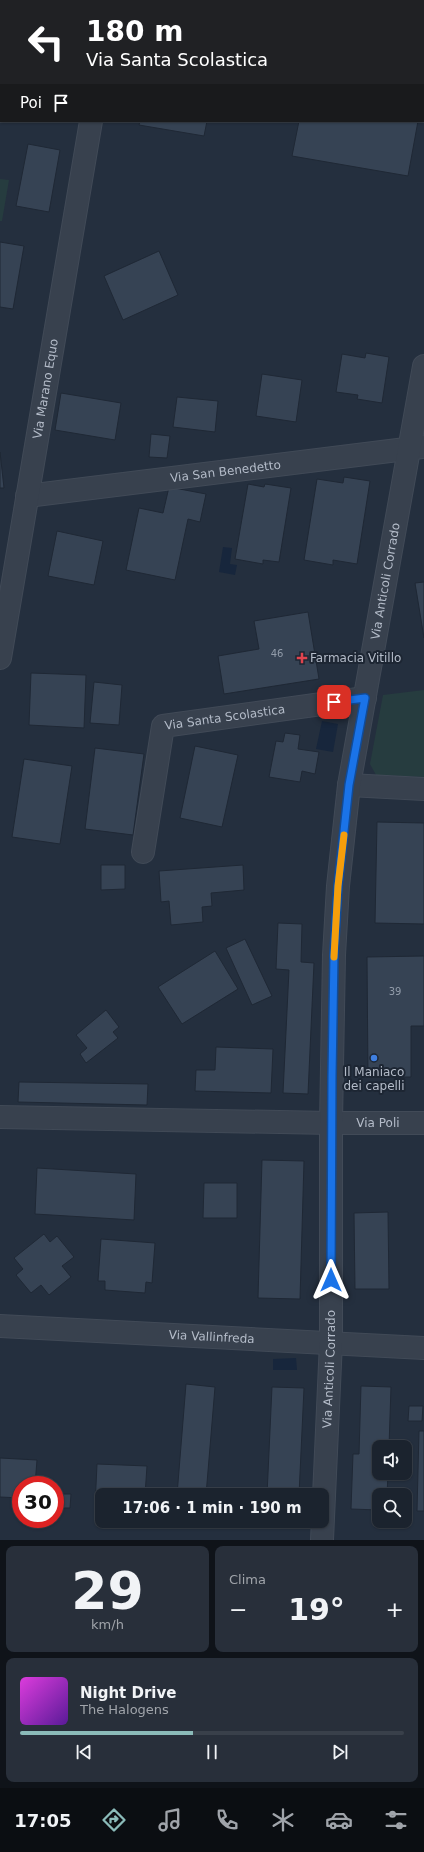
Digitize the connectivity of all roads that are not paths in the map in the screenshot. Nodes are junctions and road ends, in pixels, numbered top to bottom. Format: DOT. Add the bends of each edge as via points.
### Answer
graph roads {
  1 [pos="91,122"];
  2 [pos="424,366"];
  3 [pos="417,448"];
  4 [pos="27,496"];
  5 [pos="0,658"];
  6 [pos="365,698"];
  7 [pos="349,785"];
  8 [pos="424,789"];
  9 [pos="143,852"];
  10 [pos="0,1117"];
  11 [pos="331,1123"];
  12 [pos="424,1123"];
  13 [pos="0,1326"];
  14 [pos="331,1342"];
  15 [pos="424,1348"];
  16 [pos="322,1540"];
  1 -- 4 [label="street, Via Marano Equo"];
  2 -- 3 [label="street, Via Anticoli Corrado"];
  3 -- 4 [label="street, Via San Benedetto"];
  3 -- 6 [label="street, Via Anticoli Corrado"];
  4 -- 5 [label="street, Via Marano Equo"];
  6 -- 7 [label="street, Via Anticoli Corrado"];
  6 -- 9 [label="street, Via Santa Scolastica" via="163,726"];
  7 -- 8 [label="street"];
  7 -- 11 [label="street, Via Anticoli Corrado" via="338,886 334,955"];
  10 -- 11 [label="street, Via Poli"];
  11 -- 12 [label="street, Via Poli"];
  11 -- 14 [label="street, Via Anticoli Corrado"];
  13 -- 14 [label="street, Via Vallinfreda"];
  14 -- 15 [label="street, Via Vallinfreda"];
  14 -- 16 [label="street, Via Anticoli Corrado"];
}
